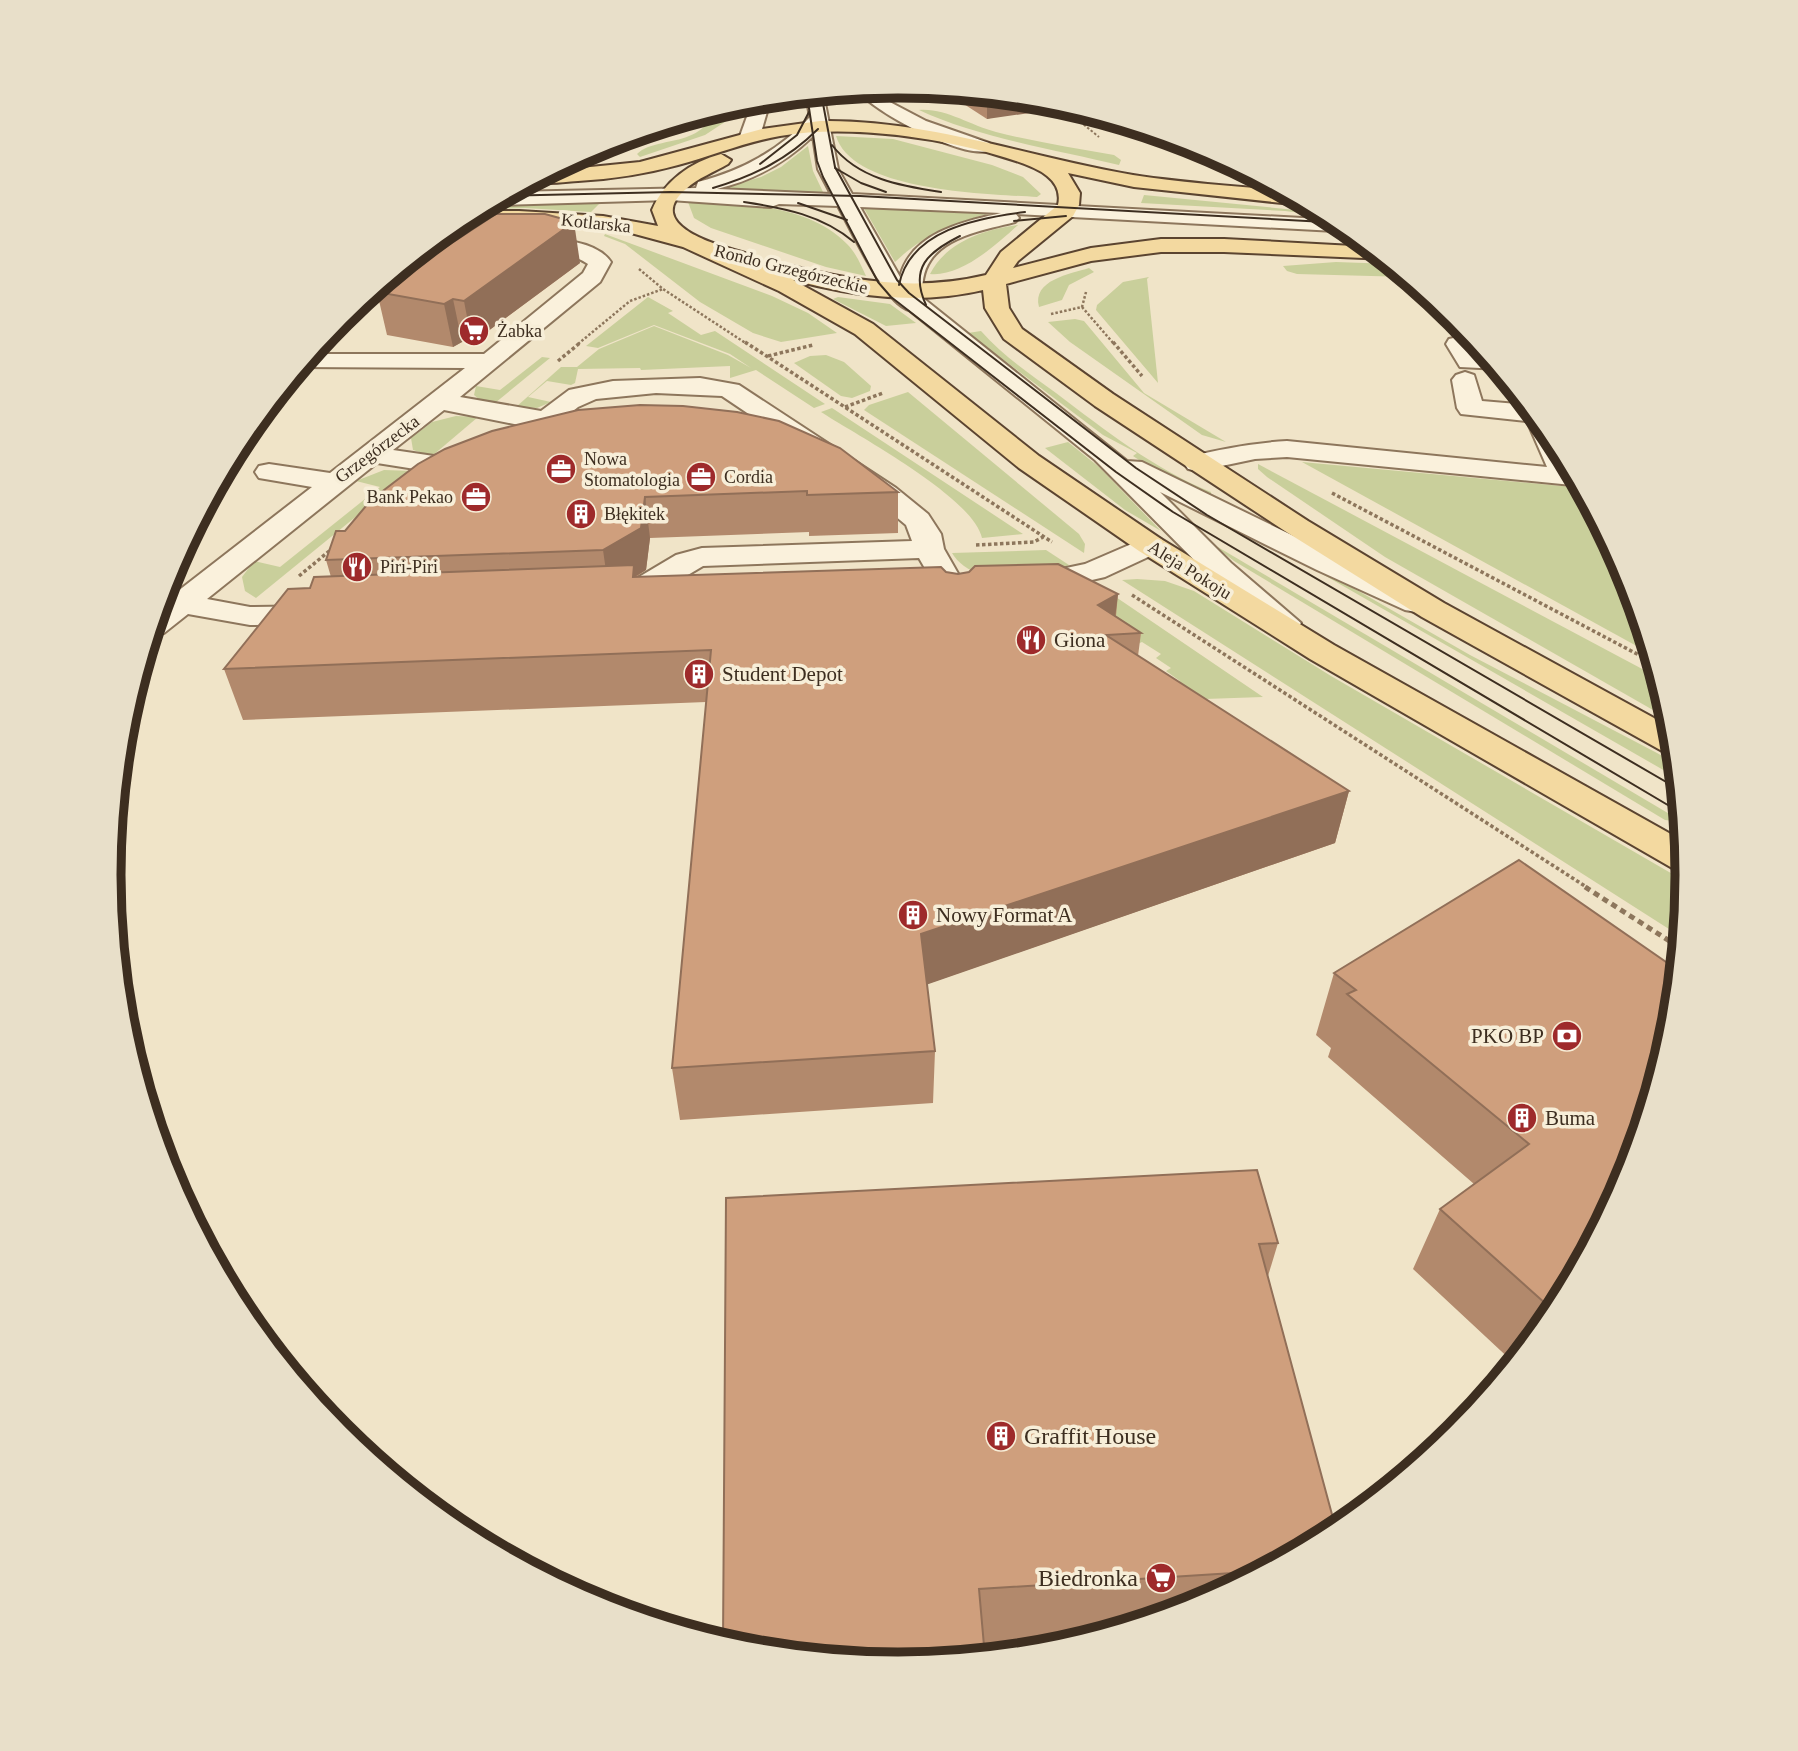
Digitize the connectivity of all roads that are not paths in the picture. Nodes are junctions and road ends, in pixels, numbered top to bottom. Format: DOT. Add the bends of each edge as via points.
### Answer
graph roads {
  1 [pos="877,99"];
  2 [pos="815,103"];
  3 [pos="758,111"];
  4 [pos="816,124"];
  5 [pos="750,136"];
  6 [pos="982,147"];
  7 [pos="824,151"];
  8 [pos="1021,157"];
  9 [pos="561,175"];
  10 [pos="663,194"];
  11 [pos="745,197"];
  12 [pos="1278,197"];
  13 [pos="515,199"];
  14 [pos="844,199"];
  15 [pos="987,206"];
  16 [pos="1067,211"];
  17 [pos="485,218"];
  18 [pos="1326,226"];
  19 [pos="862,233"];
  20 [pos="686,241"];
  21 [pos="443,246"];
  22 [pos="713,251"];
  23 [pos="1365,254"];
  24 [pos="598,269"];
  25 [pos="995,280"];
  26 [pos="907,296"];
  27 [pos="1458,344"];
  28 [pos="315,362"];
  29 [pos="490,362"];
  30 [pos="1484,363"];
  31 [pos="1465,380"];
  32 [pos="440,401"];
  33 [pos="1523,413"];
  34 [pos="571,431"];
  35 [pos="535,434"];
  36 [pos="764,440"];
  37 [pos="817,449"];
  38 [pos="491,452"];
  39 [pos="371,454"];
  40 [pos="1105,454"];
  41 [pos="1198,463"];
  42 [pos="269,472"];
  43 [pos="1567,478"];
  44 [pos="334,482"];
  45 [pos="1150,545"];
  46 [pos="929,549"];
  47 [pos="916,593"];
  48 [pos="971,596"];
  49 [pos="672,602"];
  50 [pos="181,603"];
  51 [pos="1433,610"];
  52 [pos="167,614"];
  53 [pos="347,614"];
  54 [pos="1322,652"];
  55 [pos="1664,737"];
  56 [pos="1676,853"];
  1 -- 6 [label="street" via="908,119"];
  2 -- 4 [label="street"];
  3 -- 5 [label="street"];
  4 -- 5 [label="main road"];
  4 -- 6 [label="main road" via="888,129"];
  4 -- 7 [label="street"];
  4 -- 10 [label="street" via="763,167 715,184"];
  5 -- 9 [label="main road" via="635,169"];
  5 -- 10 [label="main road" via="736,151"];
  6 -- 8 [label="main road"];
  7 -- 14 [label="street"];
  7 -- 15 [label="street" via="863,176 929,196"];
  8 -- 12 [label="main road" via="1146,183"];
  8 -- 16 [label="main road" via="1064,179 1071,195"];
  10 -- 11 [label="street"];
  10 -- 13 [label="street"];
  10 -- 20 [label="main road, Rondo Grzegórzeckie" via="667,224"];
  11 -- 14 [label="street"];
  11 -- 19 [label="street" via="806,209"];
  14 -- 15 [label="street"];
  14 -- 19 [label="street"];
  15 -- 16 [label="street"];
  16 -- 18 [label="street"];
  16 -- 25 [label="main road" via="1009,257"];
  16 -- 26 [label="street" via="989,222 945,237 915,262"];
  17 -- 20 [label="main road, Kotlarska" via="598,221"];
  19 -- 26 [label="street" via="887,278"];
  20 -- 22 [label="main road, Rondo Grzegórzeckie"];
  21 -- 24 [label="street, Kotlarska" via="560,248 593,255 600,262"];
  22 -- 26 [label="main road, Rondo Grzegórzeckie" via="842,286"];
  22 -- 45 [label="main road, Aleja Pokoju" via="864,329 1038,468"];
  23 -- 25 [label="main road, Rondo Grzegórzeckie" via="1145,247"];
  24 -- 29 [label="street, Grzegórzecka"];
  25 -- 26 [label="main road, Rondo Grzegórzeckie"];
  25 -- 41 [label="main road" via="997,308 1013,334"];
  26 -- 40 [label="street"];
  27 -- 30 [label="street" via="1469,362"];
  28 -- 29 [label="street"];
  29 -- 32 [label="street, Grzegórzecka"];
  31 -- 33 [label="street" via="1470,408"];
  32 -- 35 [label="street" via="519,417"];
  32 -- 39 [label="street, Grzegórzecka"];
  34 -- 35 [label="street"];
  35 -- 37 [label="street" via="572,398 591,391 715,386 734,392"];
  36 -- 37 [label="street"];
  37 -- 46 [label="street" via="918,520"];
  38 -- 39 [label="street" via="442,465"];
  39 -- 44 [label="street, Grzegórzecka"];
  40 -- 51 [label="street" via="1328,564"];
  40 -- 54 [label="street" via="1220,569"];
  41 -- 43 [label="street" via="1287,449"];
  41 -- 51 [label="main road"];
  42 -- 44 [label="street"];
  44 -- 50 [label="street, Grzegórzecka"];
  45 -- 48 [label="street" via="1094,571"];
  45 -- 54 [label="main road, Aleja Pokoju"];
  46 -- 48 [label="street"];
  46 -- 49 [label="street" via="702,557 603,604"];
  47 -- 48 [label="street"];
  50 -- 52 [label="street, Grzegórzecka"];
  50 -- 53 [label="street" via="250,616"];
  51 -- 55 [label="main road"];
  54 -- 56 [label="main road, Aleja Pokoju"];
}
